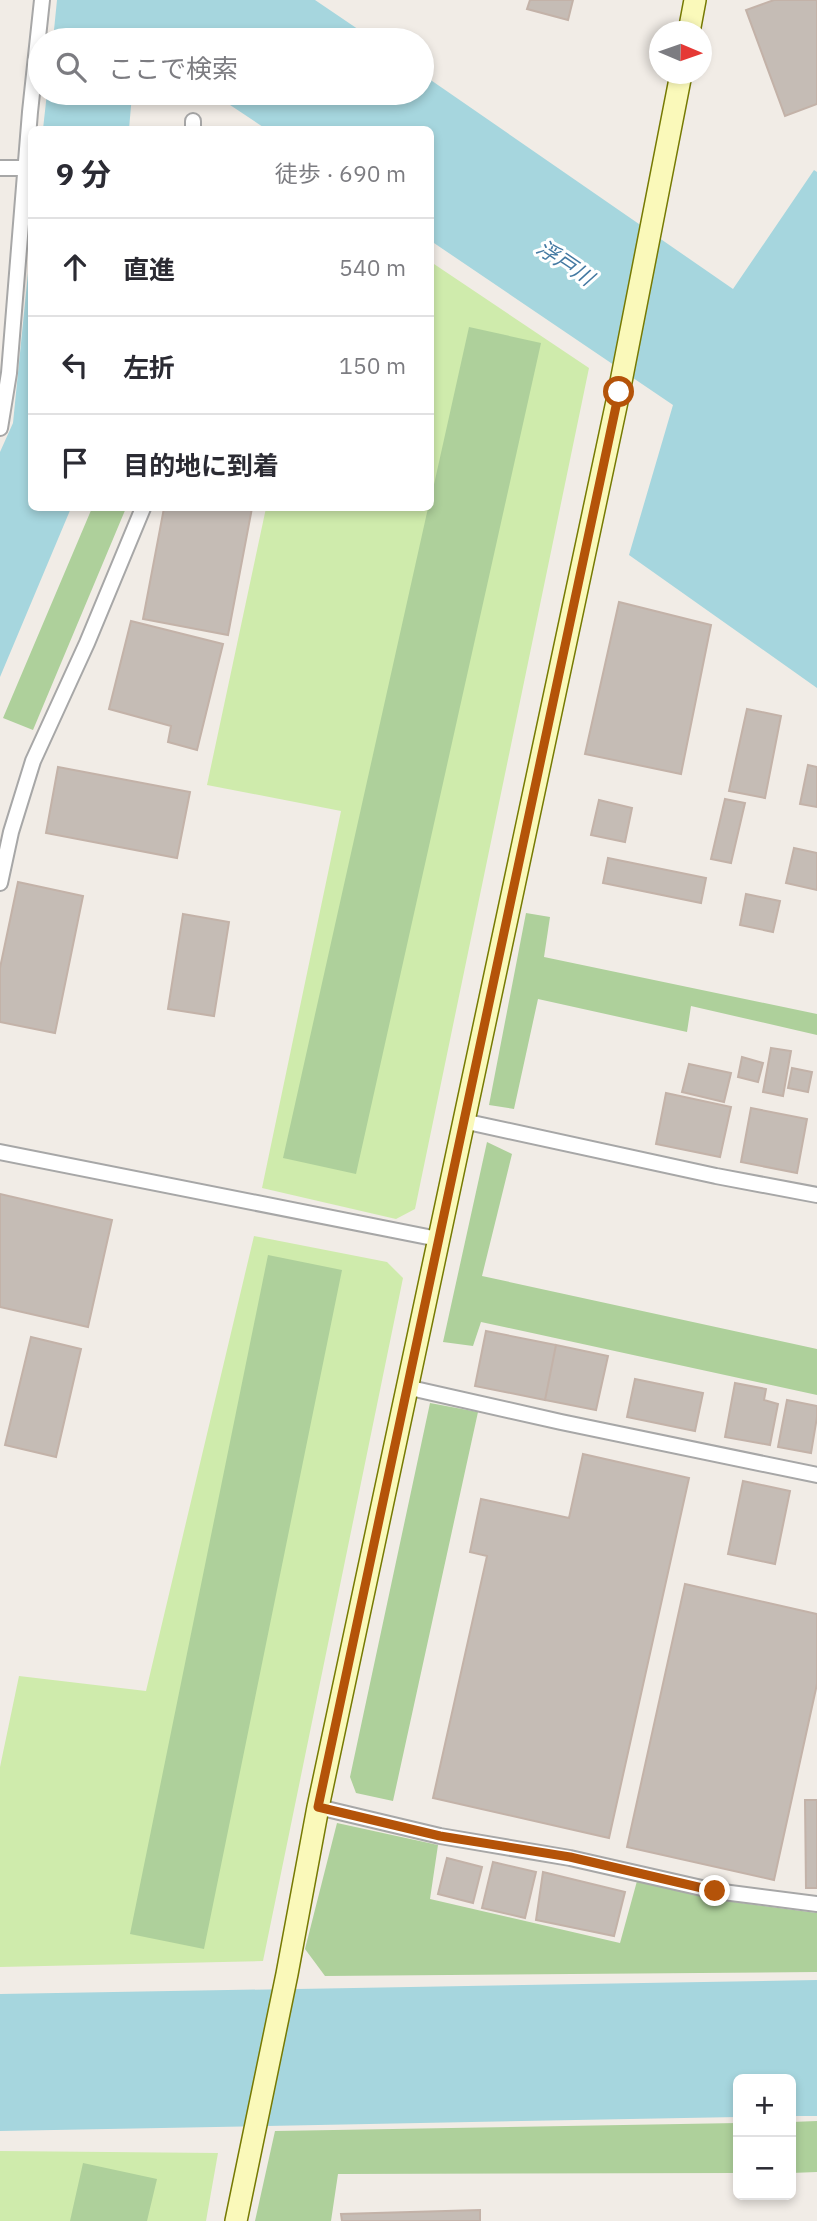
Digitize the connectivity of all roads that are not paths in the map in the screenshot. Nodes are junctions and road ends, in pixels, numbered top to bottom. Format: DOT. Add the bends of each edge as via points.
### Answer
graph roads {
  1 [pos="42,0"];
  2 [pos="695,0"];
  3 [pos="691,21"];
  4 [pos="39,28"];
  5 [pos="679,84"];
  6 [pos="32,105"];
  7 [pos="30,126"];
  8 [pos="28,147"];
  9 [pos="0,168"];
  10 [pos="26,168"];
  11 [pos="0,428"];
  12 [pos="142,511"];
  13 [pos="0,883"];
  14 [pos="463,1121"];
  15 [pos="0,1152"];
  16 [pos="817,1195"];
  17 [pos="438,1239"];
  18 [pos="405,1387"];
  19 [pos="817,1475"];
  20 [pos="318,1807"];
  21 [pos="817,1904"];
  22 [pos="236,2221"];
  1 -- 4 [label="street"];
  2 -- 3 [label="street"];
  5 -- 14 [label="street" via="619,392"];
  6 -- 7 [label="street"];
  8 -- 10 [label="street"];
  9 -- 10 [label="street"];
  10 -- 11 [label="street"];
  12 -- 13 [label="street" via="33,761"];
  14 -- 16 [label="street"];
  14 -- 17 [label="street"];
  15 -- 17 [label="street"];
  17 -- 18 [label="street"];
  18 -- 19 [label="street"];
  18 -- 20 [label="street"];
  20 -- 21 [label="street" via="715,1891"];
  20 -- 22 [label="street"];
}
